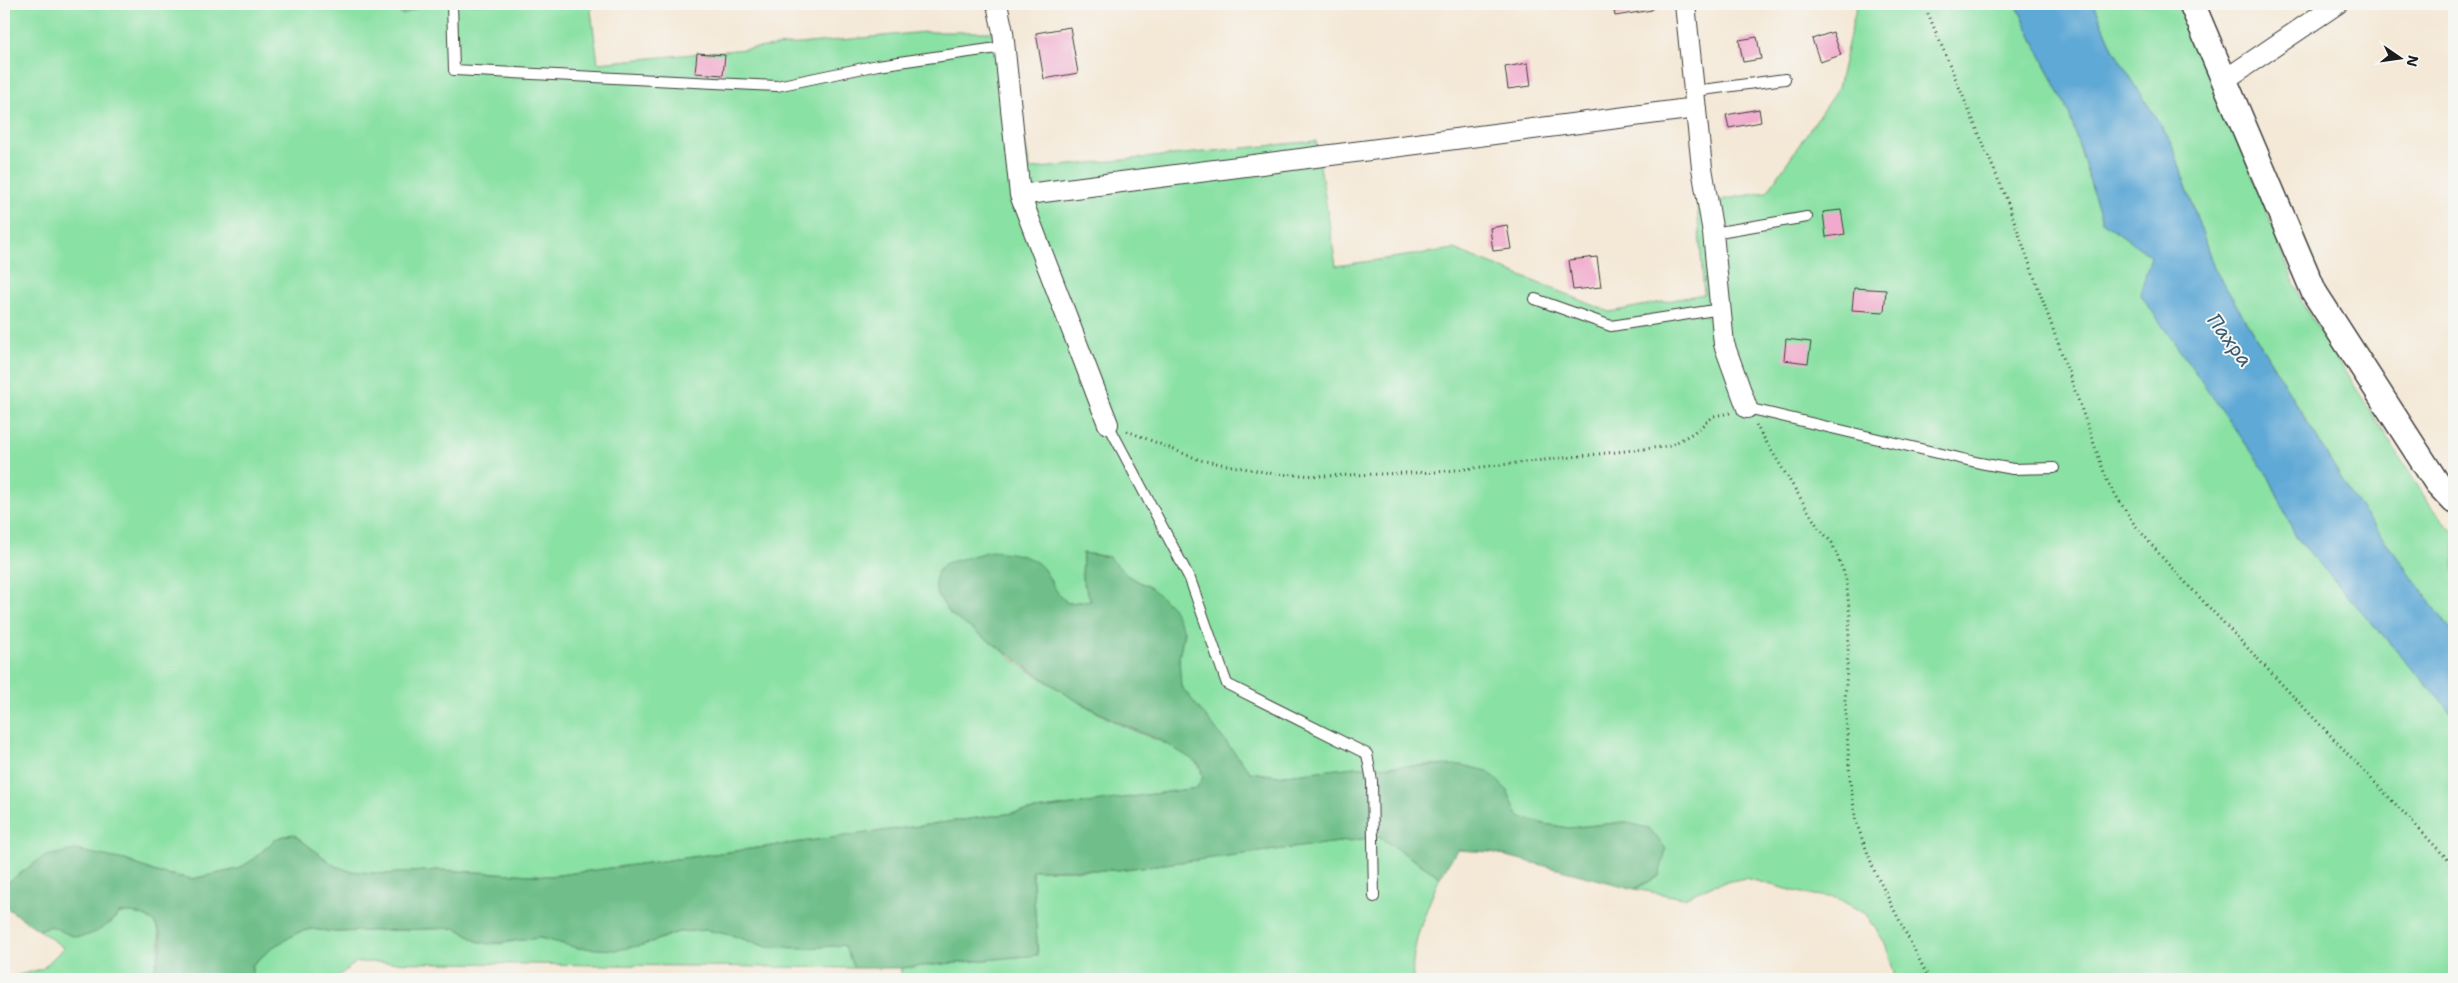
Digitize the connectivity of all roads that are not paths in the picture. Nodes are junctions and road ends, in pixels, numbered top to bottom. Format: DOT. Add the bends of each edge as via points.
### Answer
graph roads {
  1 [pos="452,4"];
  2 [pos="997,4"];
  3 [pos="1685,4"];
  4 [pos="2192,4"];
  5 [pos="2337,4"];
  6 [pos="1004,48"];
  7 [pos="1785,79"];
  8 [pos="2223,81"];
  9 [pos="1696,100"];
  10 [pos="1020,195"];
  11 [pos="1807,217"];
  12 [pos="1713,232"];
  13 [pos="1535,299"];
  14 [pos="1721,309"];
  15 [pos="1747,408"];
  16 [pos="1108,424"];
  17 [pos="2054,468"];
  18 [pos="2454,501"];
  19 [pos="1374,897"];
  1 -- 6 [label="lane" via="454,70 777,86 878,65"];
  2 -- 6 [label="street"];
  3 -- 9 [label="street"];
  4 -- 8 [label="street"];
  5 -- 8 [label="street"];
  6 -- 10 [label="street"];
  7 -- 9 [label="lane"];
  8 -- 18 [label="street" via="2314,292 2437,484"];
  9 -- 10 [label="street"];
  9 -- 12 [label="street" via="1702,168"];
  10 -- 16 [label="street"];
  11 -- 12 [label="lane"];
  12 -- 14 [label="street"];
  13 -- 14 [label="lane" via="1611,326"];
  14 -- 15 [label="street" via="1724,344"];
  15 -- 17 [label="lane" via="2013,470"];
  16 -- 19 [label="lane" via="1190,579 1227,684 1367,754 1372,781"];
}
